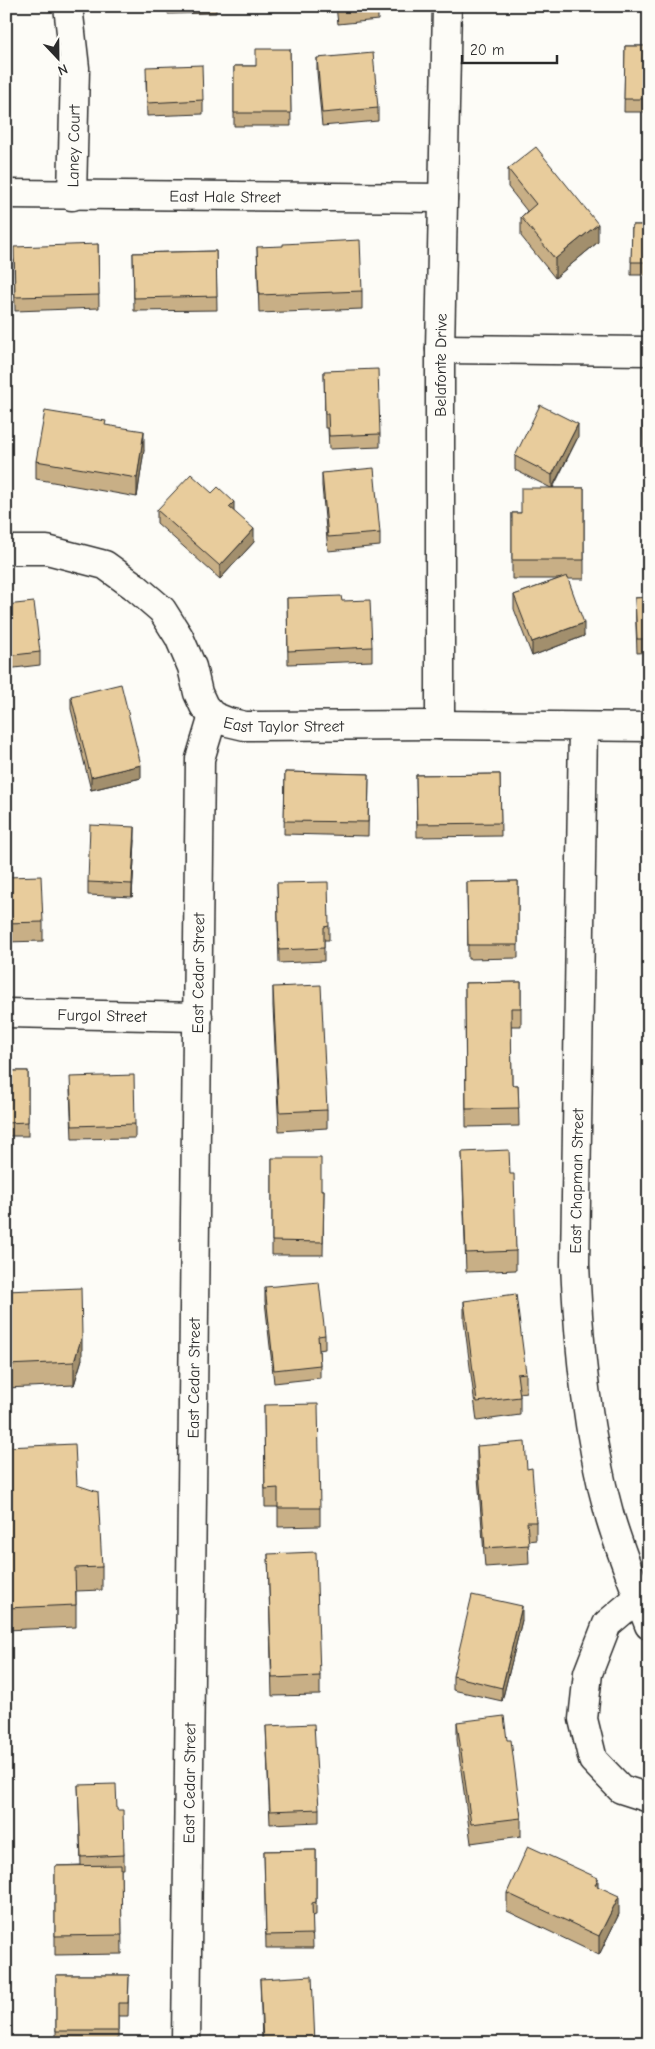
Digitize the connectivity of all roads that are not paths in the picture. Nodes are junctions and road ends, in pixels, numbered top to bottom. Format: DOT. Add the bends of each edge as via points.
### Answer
graph roads {
  1 [pos="68,6"];
  2 [pos="447,6"];
  3 [pos="6,194"];
  4 [pos="72,196"];
  5 [pos="443,198"];
  6 [pos="440,349"];
  7 [pos="649,350"];
  8 [pos="6,550"];
  9 [pos="213,716"];
  10 [pos="440,725"];
  11 [pos="583,727"];
  12 [pos="649,728"];
  13 [pos="6,1014"];
  14 [pos="198,1018"];
  15 [pos="639,1597"];
  16 [pos="649,1625"];
  17 [pos="649,1798"];
  18 [pos="186,2043"];
  1 -- 4 [label="street, Laney Court" via="75,68"];
  2 -- 5 [label="street, Belafonte Drive"];
  3 -- 4 [label="street, East Hale Street"];
  4 -- 5 [label="street, East Hale Street"];
  5 -- 6 [label="street, Belafonte Drive"];
  6 -- 7 [label="street"];
  6 -- 10 [label="street, Belafonte Drive"];
  8 -- 9 [label="street, East Taylor Street" via="47,550 105,565 134,586 162,610 179,637 192,667 198,693"];
  9 -- 10 [label="street, East Taylor Street" via="245,726"];
  9 -- 14 [label="street, East Cedar Street" via="200,759"];
  10 -- 11 [label="street, East Taylor Street"];
  11 -- 12 [label="street, East Taylor Street"];
  11 -- 15 [label="street, East Chapman Street" via="575,1264 578,1336 585,1392 610,1518"];
  13 -- 14 [label="street, Furgol Street"];
  14 -- 18 [label="street, East Cedar Street"];
  15 -- 16 [label="street, East Chapman Street"];
  15 -- 17 [label="street" via="608,1624 588,1673 583,1718 593,1760 622,1789"];
}
